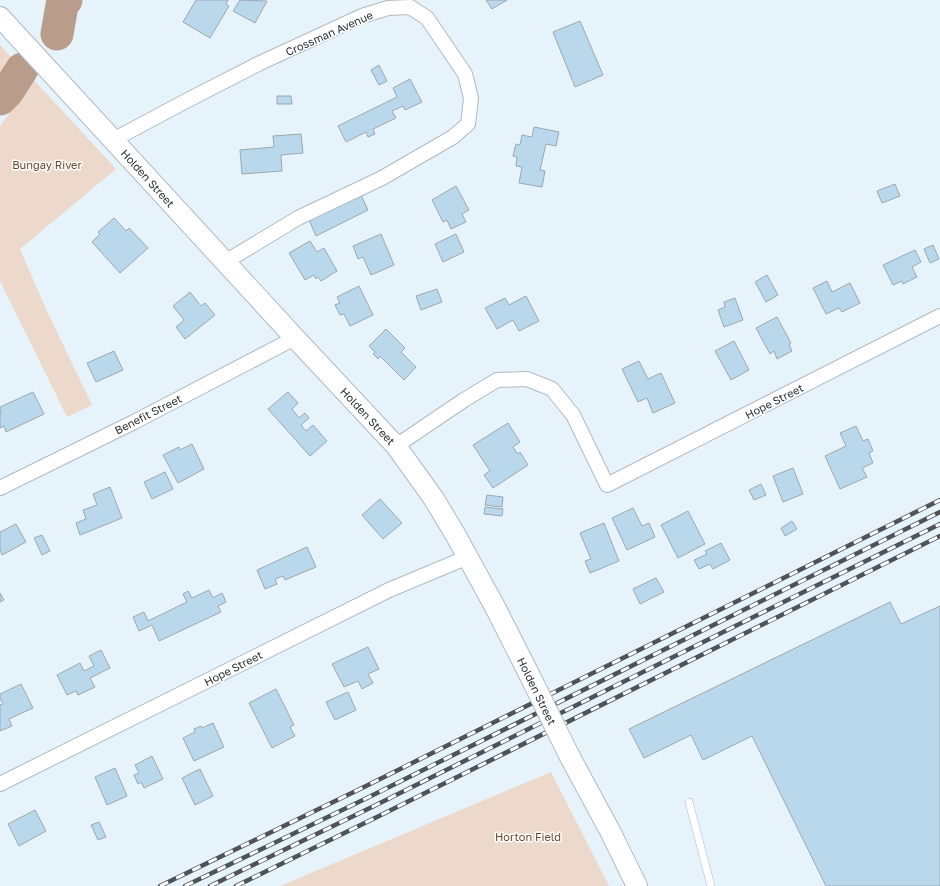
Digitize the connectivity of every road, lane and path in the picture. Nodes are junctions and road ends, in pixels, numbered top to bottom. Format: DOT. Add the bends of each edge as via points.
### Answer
graph roads {
  1 [pos="0,17"];
  2 [pos="113,140"];
  3 [pos="224,262"];
  4 [pos="940,316"];
  5 [pos="295,338"];
  6 [pos="396,446"];
  7 [pos="0,488"];
  8 [pos="468,557"];
  9 [pos="0,784"];
  10 [pos="689,802"];
  11 [pos="637,886"];
  12 [pos="711,886"];
  1 -- 2 [label="main road, Holden Street"];
  2 -- 3 [label="main road, Holden Street"];
  2 -- 3 [label="street, Crossman Avenue" via="260,63 362,16 388,8 410,7 427,18 465,74 472,98 468,124 453,137 382,178 298,218"];
  3 -- 5 [label="main road, Holden Street"];
  4 -- 6 [label="street, Hope Street" via="607,485 573,415 552,389 527,379 497,380"];
  5 -- 6 [label="main road, Holden Street"];
  5 -- 7 [label="street, Benefit Street"];
  6 -- 8 [label="main road, Holden Street" via="434,499"];
  8 -- 9 [label="street, Hope Street" via="389,590"];
  8 -- 11 [label="main road, Holden Street, bridge"];
  10 -- 12 [label="lane"];
}
